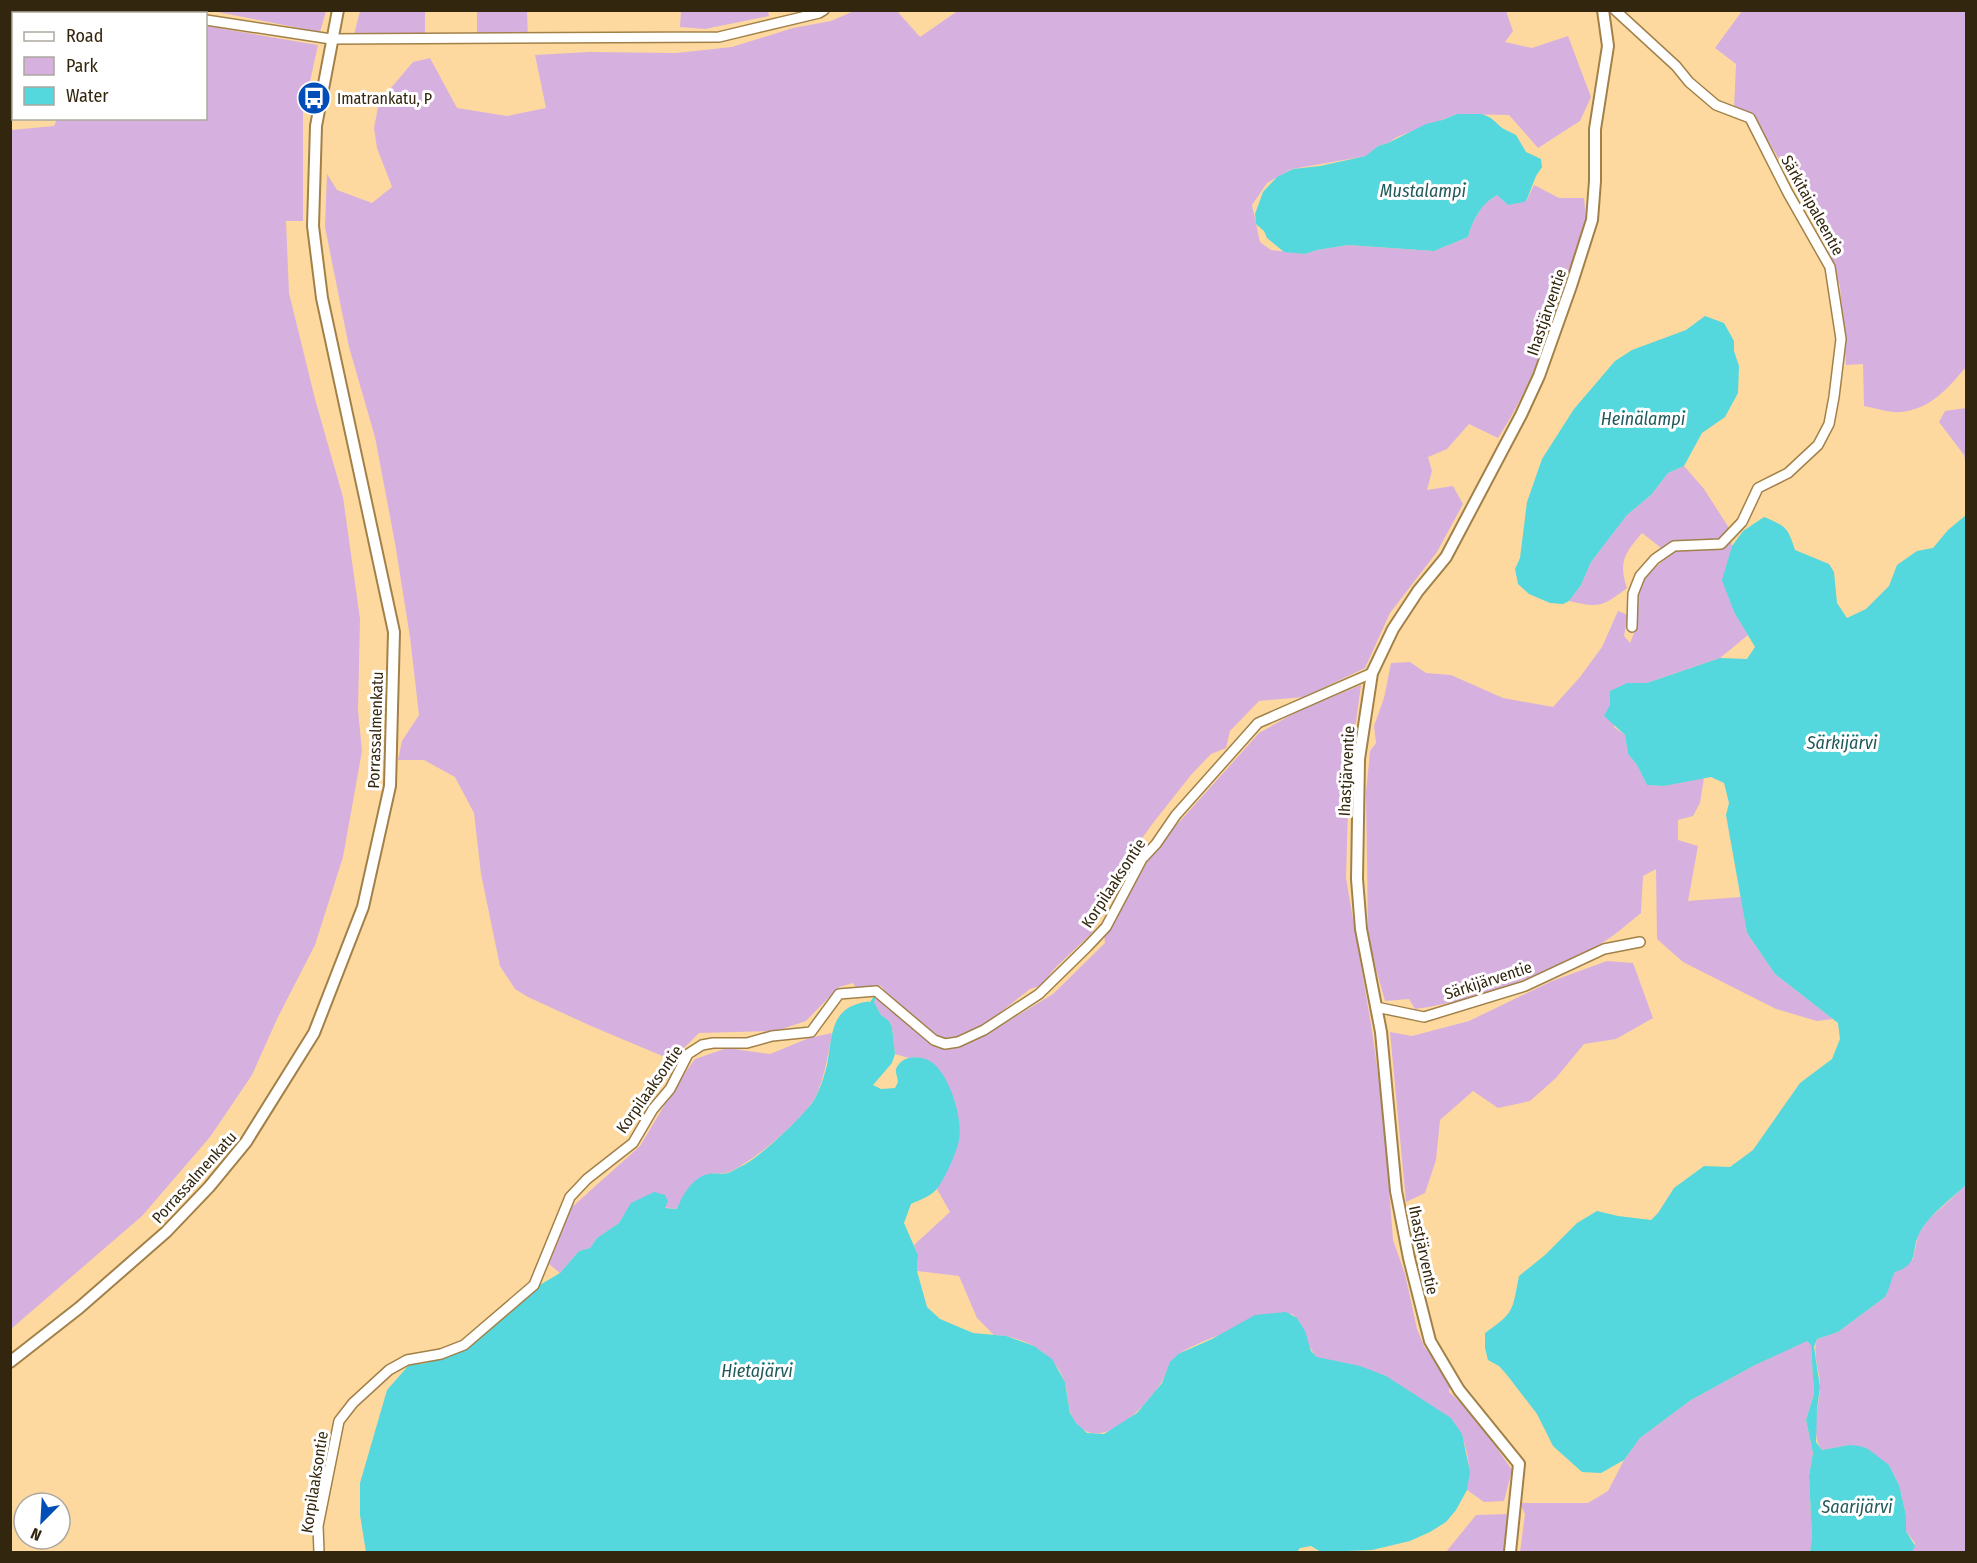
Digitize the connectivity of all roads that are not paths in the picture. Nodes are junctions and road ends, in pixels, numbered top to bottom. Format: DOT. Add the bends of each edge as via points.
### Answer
graph roads {
  1 [pos="338,10"];
  2 [pos="824,10"];
  3 [pos="1603,10"];
  4 [pos="1615,10"];
  5 [pos="207,20"];
  6 [pos="331,39"];
  7 [pos="1632,627"];
  8 [pos="1372,673"];
  9 [pos="1640,942"];
  10 [pos="1376,1007"];
  11 [pos="10,1362"];
  12 [pos="319,1552"];
  13 [pos="1510,1552"];
  1 -- 6 [label="street, Porrassalmenkatu"];
  2 -- 6 [label="street" via="719,38"];
  3 -- 8 [label="street, Ihastjärventie" via="1608,46 1595,129 1592,220 1554,337 1521,415 1446,556 1393,629"];
  4 -- 7 [label="street, Särkitaipaleentie" via="1716,105 1750,118 1830,267 1840,339 1829,424 1818,445 1788,473 1758,488 1742,522 1721,544 1674,546 1655,559 1640,576 1632,594"];
  5 -- 6 [label="street"];
  6 -- 11 [label="street, Porrassalmenkatu" via="316,126 313,226 322,298 394,632 390,786 363,907 314,1033 246,1142 166,1232"];
  8 -- 10 [label="street, Ihastjärventie" via="1359,759 1357,879 1361,929"];
  8 -- 12 [label="street, Korpilaaksontie" via="1258,723 1142,859 1106,927 1039,994 972,1037 945,1044 934,1040 876,991 840,994 811,1032 747,1043 713,1043 688,1054 670,1089 633,1143 570,1197 534,1285 464,1345 407,1360 389,1370 353,1402 339,1421 318,1526"];
  9 -- 10 [label="street, Särkijärventie" via="1604,949 1525,986 1424,1017"];
  10 -- 13 [label="street, Ihastjärventie" via="1396,1191 1430,1341 1459,1390 1518,1464"];
}
